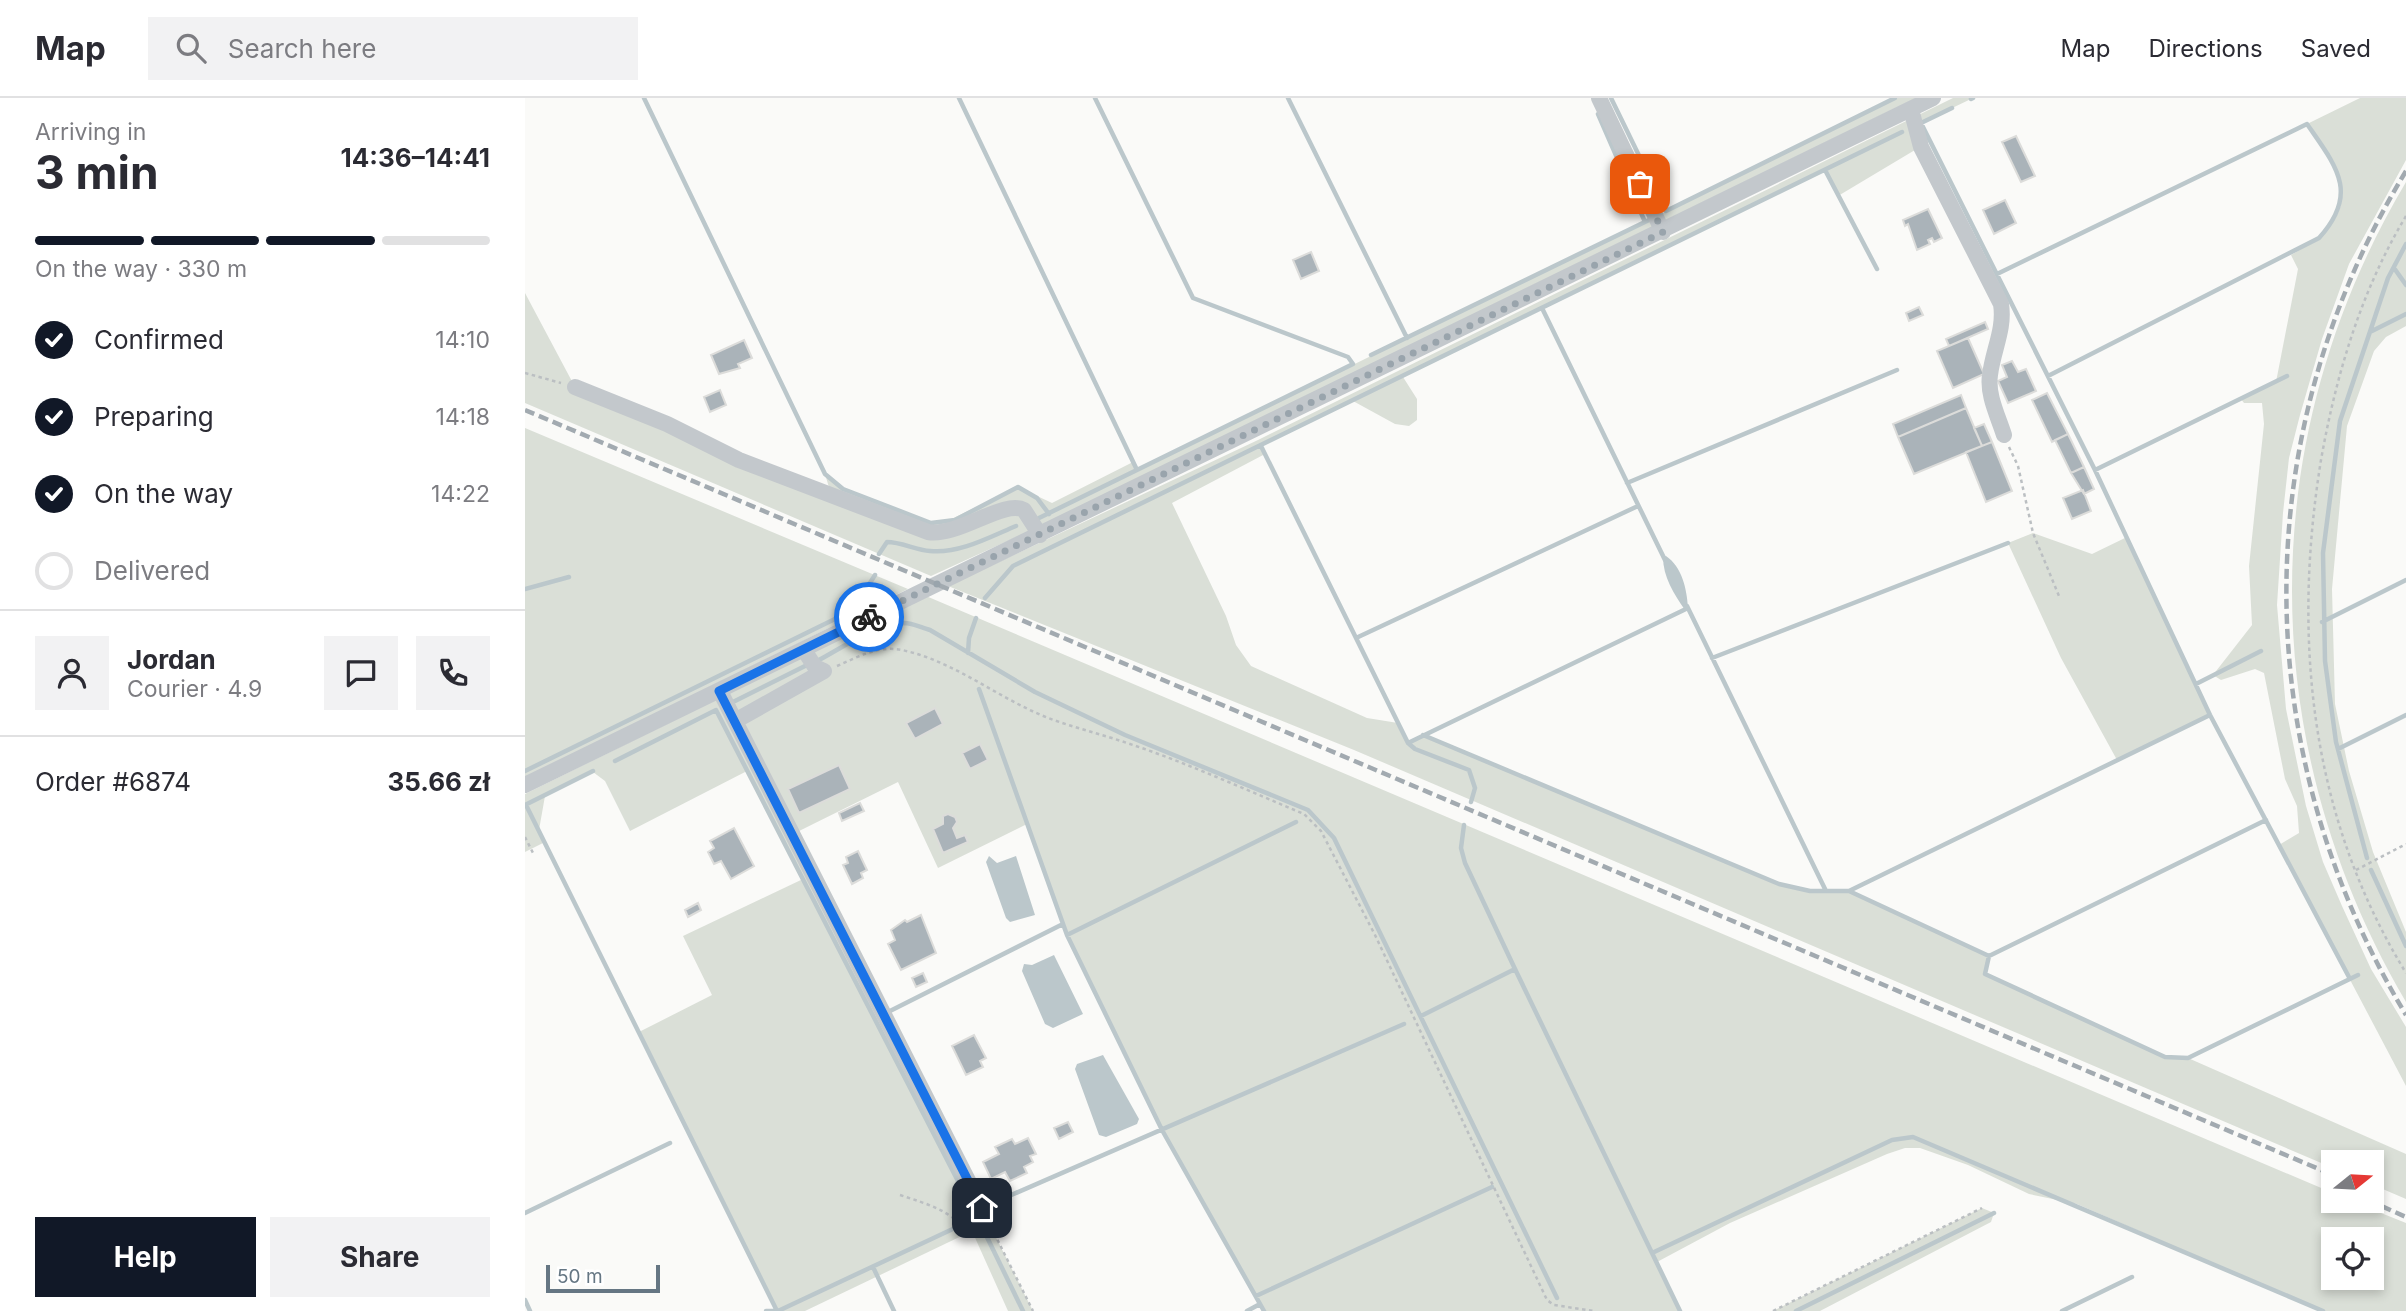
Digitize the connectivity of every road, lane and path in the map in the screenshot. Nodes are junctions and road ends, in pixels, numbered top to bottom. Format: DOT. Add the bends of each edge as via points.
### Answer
graph roads {
  1 [pos="1599,98"];
  2 [pos="1933,98"];
  3 [pos="1911,109"];
  4 [pos="2406,216"];
  5 [pos="1663,232"];
  6 [pos="525,373"];
  7 [pos="575,387"];
  8 [pos="2004,435"];
  9 [pos="1040,536"];
  10 [pos="2059,596"];
  11 [pos="804,650"];
  12 [pos="824,671"];
  13 [pos="719,691"];
  14 [pos="735,721"];
  15 [pos="525,785"];
  16 [pos="525,837"];
  17 [pos="2406,844"];
  18 [pos="534,855"];
  19 [pos="2356,870"];
  20 [pos="2406,973"];
  21 [pos="901,1195"];
  22 [pos="982,1208"];
  23 [pos="1982,1208"];
  24 [pos="989,1223"];
  25 [pos="1554,1305"];
  26 [pos="1033,1311"];
  27 [pos="1555,1311"];
  28 [pos="1594,1311"];
  29 [pos="1773,1311"];
  1 -- 5 [label="street"];
  2 -- 3 [label="street"];
  3 -- 5 [label="street"];
  3 -- 8 [label="street" via="1921,147 2001,303 2000,338 1990,376"];
  4 -- 19 [label="path" via="2357,317 2332,399 2308,568 2313,704 2332,794"];
  5 -- 9 [label="street"];
  6 -- 7 [label="path"];
  7 -- 9 [label="street" via="667,424 739,460 918,529 942,534 1019,507 1033,520"];
  8 -- 10 [label="path" via="2018,466 2033,533"];
  9 -- 11 [label="street"];
  11 -- 12 [label="street" via="815,667"];
  11 -- 13 [label="street"];
  12 -- 14 [label="street"];
  12 -- 25 [label="path" via="877,649 902,650 941,663 1011,702 1073,729 1121,741 1313,821 1375,935 1547,1300"];
  13 -- 14 [label="street"];
  13 -- 15 [label="street"];
  14 -- 22 [label="street"];
  16 -- 18 [label="path"];
  17 -- 19 [label="path"];
  19 -- 20 [label="path" via="2371,910"];
  21 -- 24 [label="path" via="957,1218 968,1233"];
  22 -- 24 [label="path"];
  23 -- 29 [label="path"];
  24 -- 26 [label="path"];
  25 -- 27 [label="path"];
  25 -- 28 [label="path"];
}
